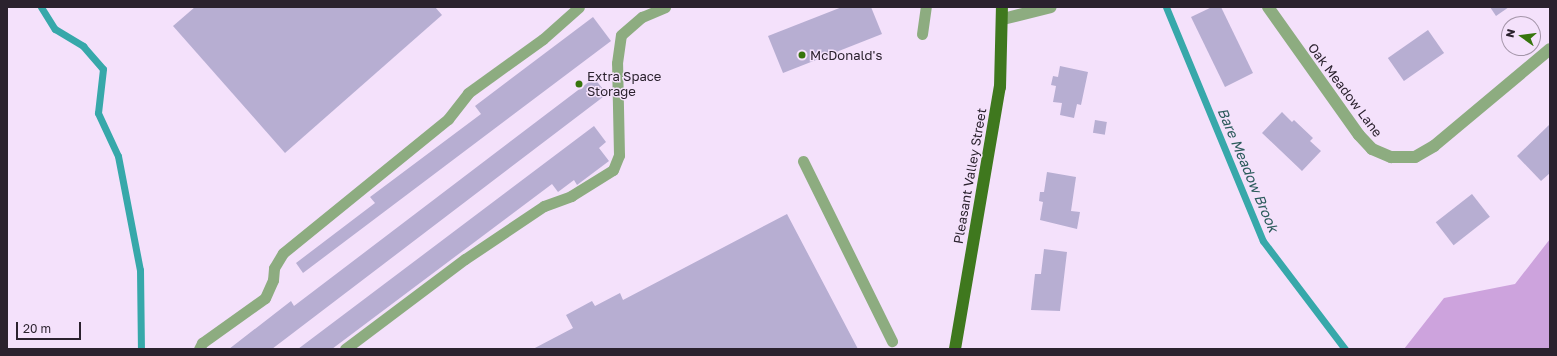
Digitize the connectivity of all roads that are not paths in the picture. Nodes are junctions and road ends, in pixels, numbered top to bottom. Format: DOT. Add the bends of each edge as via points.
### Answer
graph roads {
  1 [pos="579,7"];
  2 [pos="665,7"];
  3 [pos="926,7"];
  4 [pos="1051,7"];
  5 [pos="1268,7"];
  6 [pos="1002,13"];
  7 [pos="922,34"];
  8 [pos="1550,49"];
  9 [pos="803,161"];
  10 [pos="892,341"];
  11 [pos="198,349"];
  12 [pos="345,349"];
  13 [pos="955,349"];
  1 -- 11 [label="lane" via="543,39 468,93 448,119 283,253 274,268 273,280 265,298 202,343"];
  2 -- 12 [label="lane" via="642,17 621,35 617,63 619,155 613,170 571,196 544,206 465,258"];
  3 -- 7 [label="lane"];
  4 -- 6 [label="street"];
  5 -- 8 [label="street, Oak Meadow Lane" via="1359,135 1372,149 1391,157 1415,157 1434,146"];
  6 -- 13 [label="main road, Pleasant Valley Street" via="1000,87"];
  9 -- 10 [label="lane"];
}
